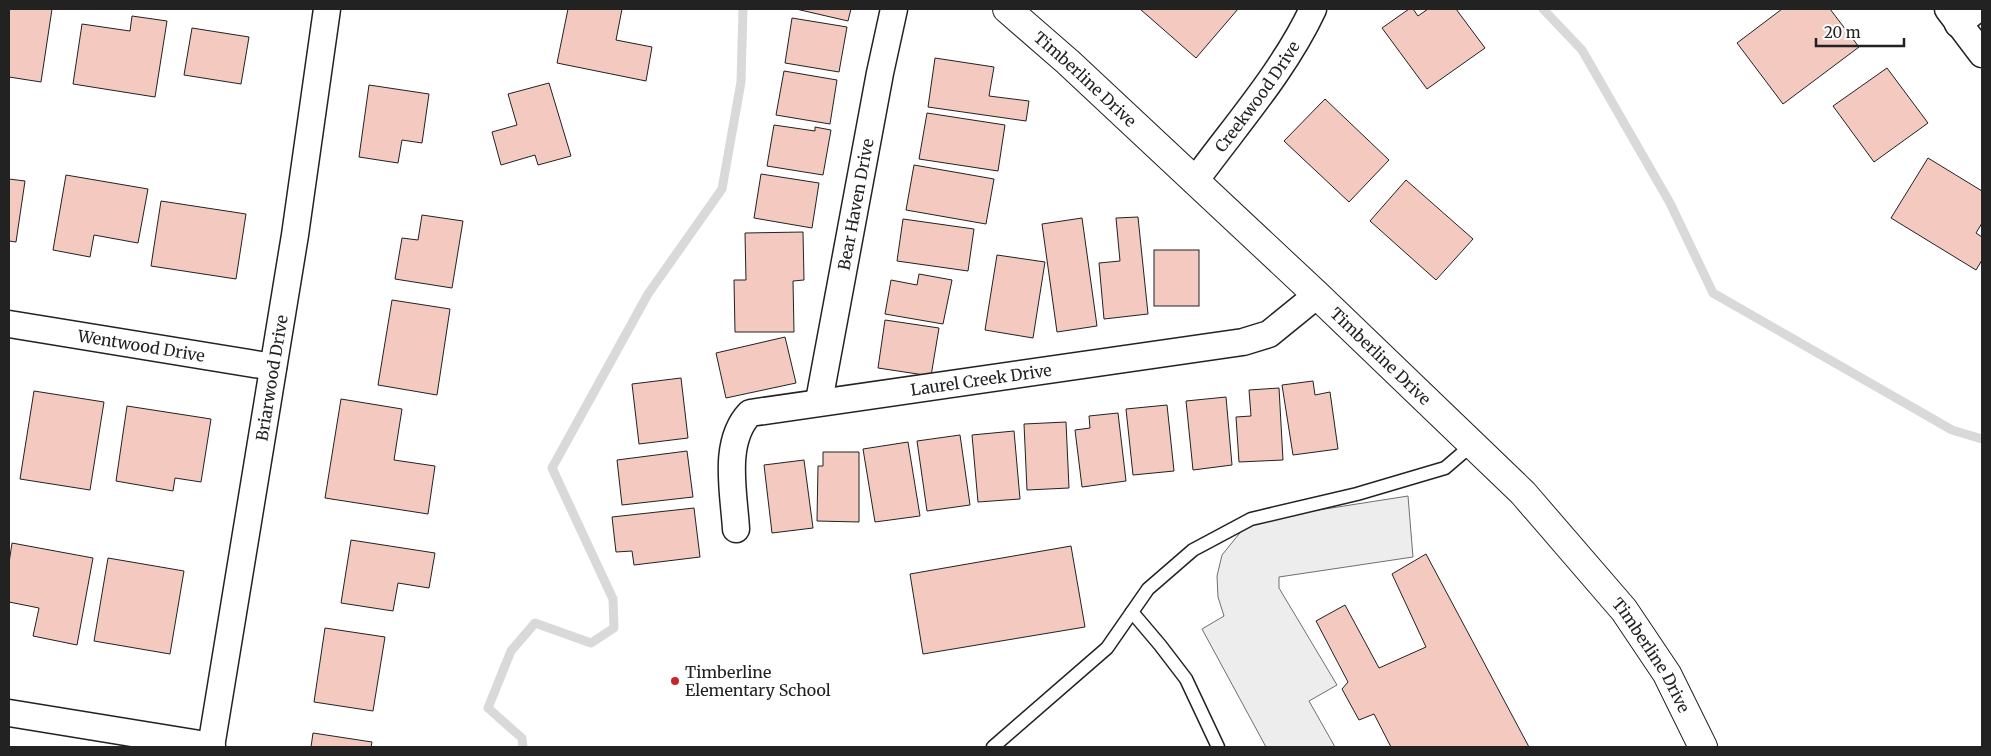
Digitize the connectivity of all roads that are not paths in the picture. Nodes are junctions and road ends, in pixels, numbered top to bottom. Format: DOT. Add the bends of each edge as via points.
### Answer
graph roads {
  1 [pos="327,9"];
  2 [pos="894,9"];
  3 [pos="1007,9"];
  4 [pos="1313,9"];
  5 [pos="1961,14"];
  6 [pos="1982,54"];
  7 [pos="1195,181"];
  8 [pos="1317,295"];
  9 [pos="9,324"];
  10 [pos="273,367"];
  11 [pos="819,401"];
  12 [pos="1473,444"];
  13 [pos="736,529"];
  14 [pos="1132,612"];
  15 [pos="9,714"];
  16 [pos="212,747"];
  17 [pos="993,747"];
  18 [pos="1218,747"];
  19 [pos="1702,747"];
  1 -- 10 [label="street, Briarwood Drive"];
  2 -- 11 [label="street, Bear Haven Drive"];
  3 -- 7 [label="street, Timberline Drive"];
  4 -- 7 [label="street, Creekwood Drive" via="1269,80"];
  5 -- 6 [label="street"];
  7 -- 8 [label="street, Timberline Drive"];
  8 -- 11 [label="street, Laurel Creek Drive" via="1269,334 1243,342"];
  8 -- 12 [label="street, Timberline Drive"];
  9 -- 10 [label="street, Wentwood Drive"];
  10 -- 16 [label="street, Briarwood Drive"];
  11 -- 13 [label="street, Laurel Creek Drive" via="750,412 741,422 732,452"];
  12 -- 14 [label="lane" via="1445,468 1357,494 1251,519 1193,550 1148,589"];
  12 -- 19 [label="street, Timberline Drive" via="1523,493 1624,610 1666,674"];
  14 -- 17 [label="lane" via="1107,648"];
  14 -- 18 [label="lane" via="1186,679"];
  15 -- 16 [label="street"];
}
